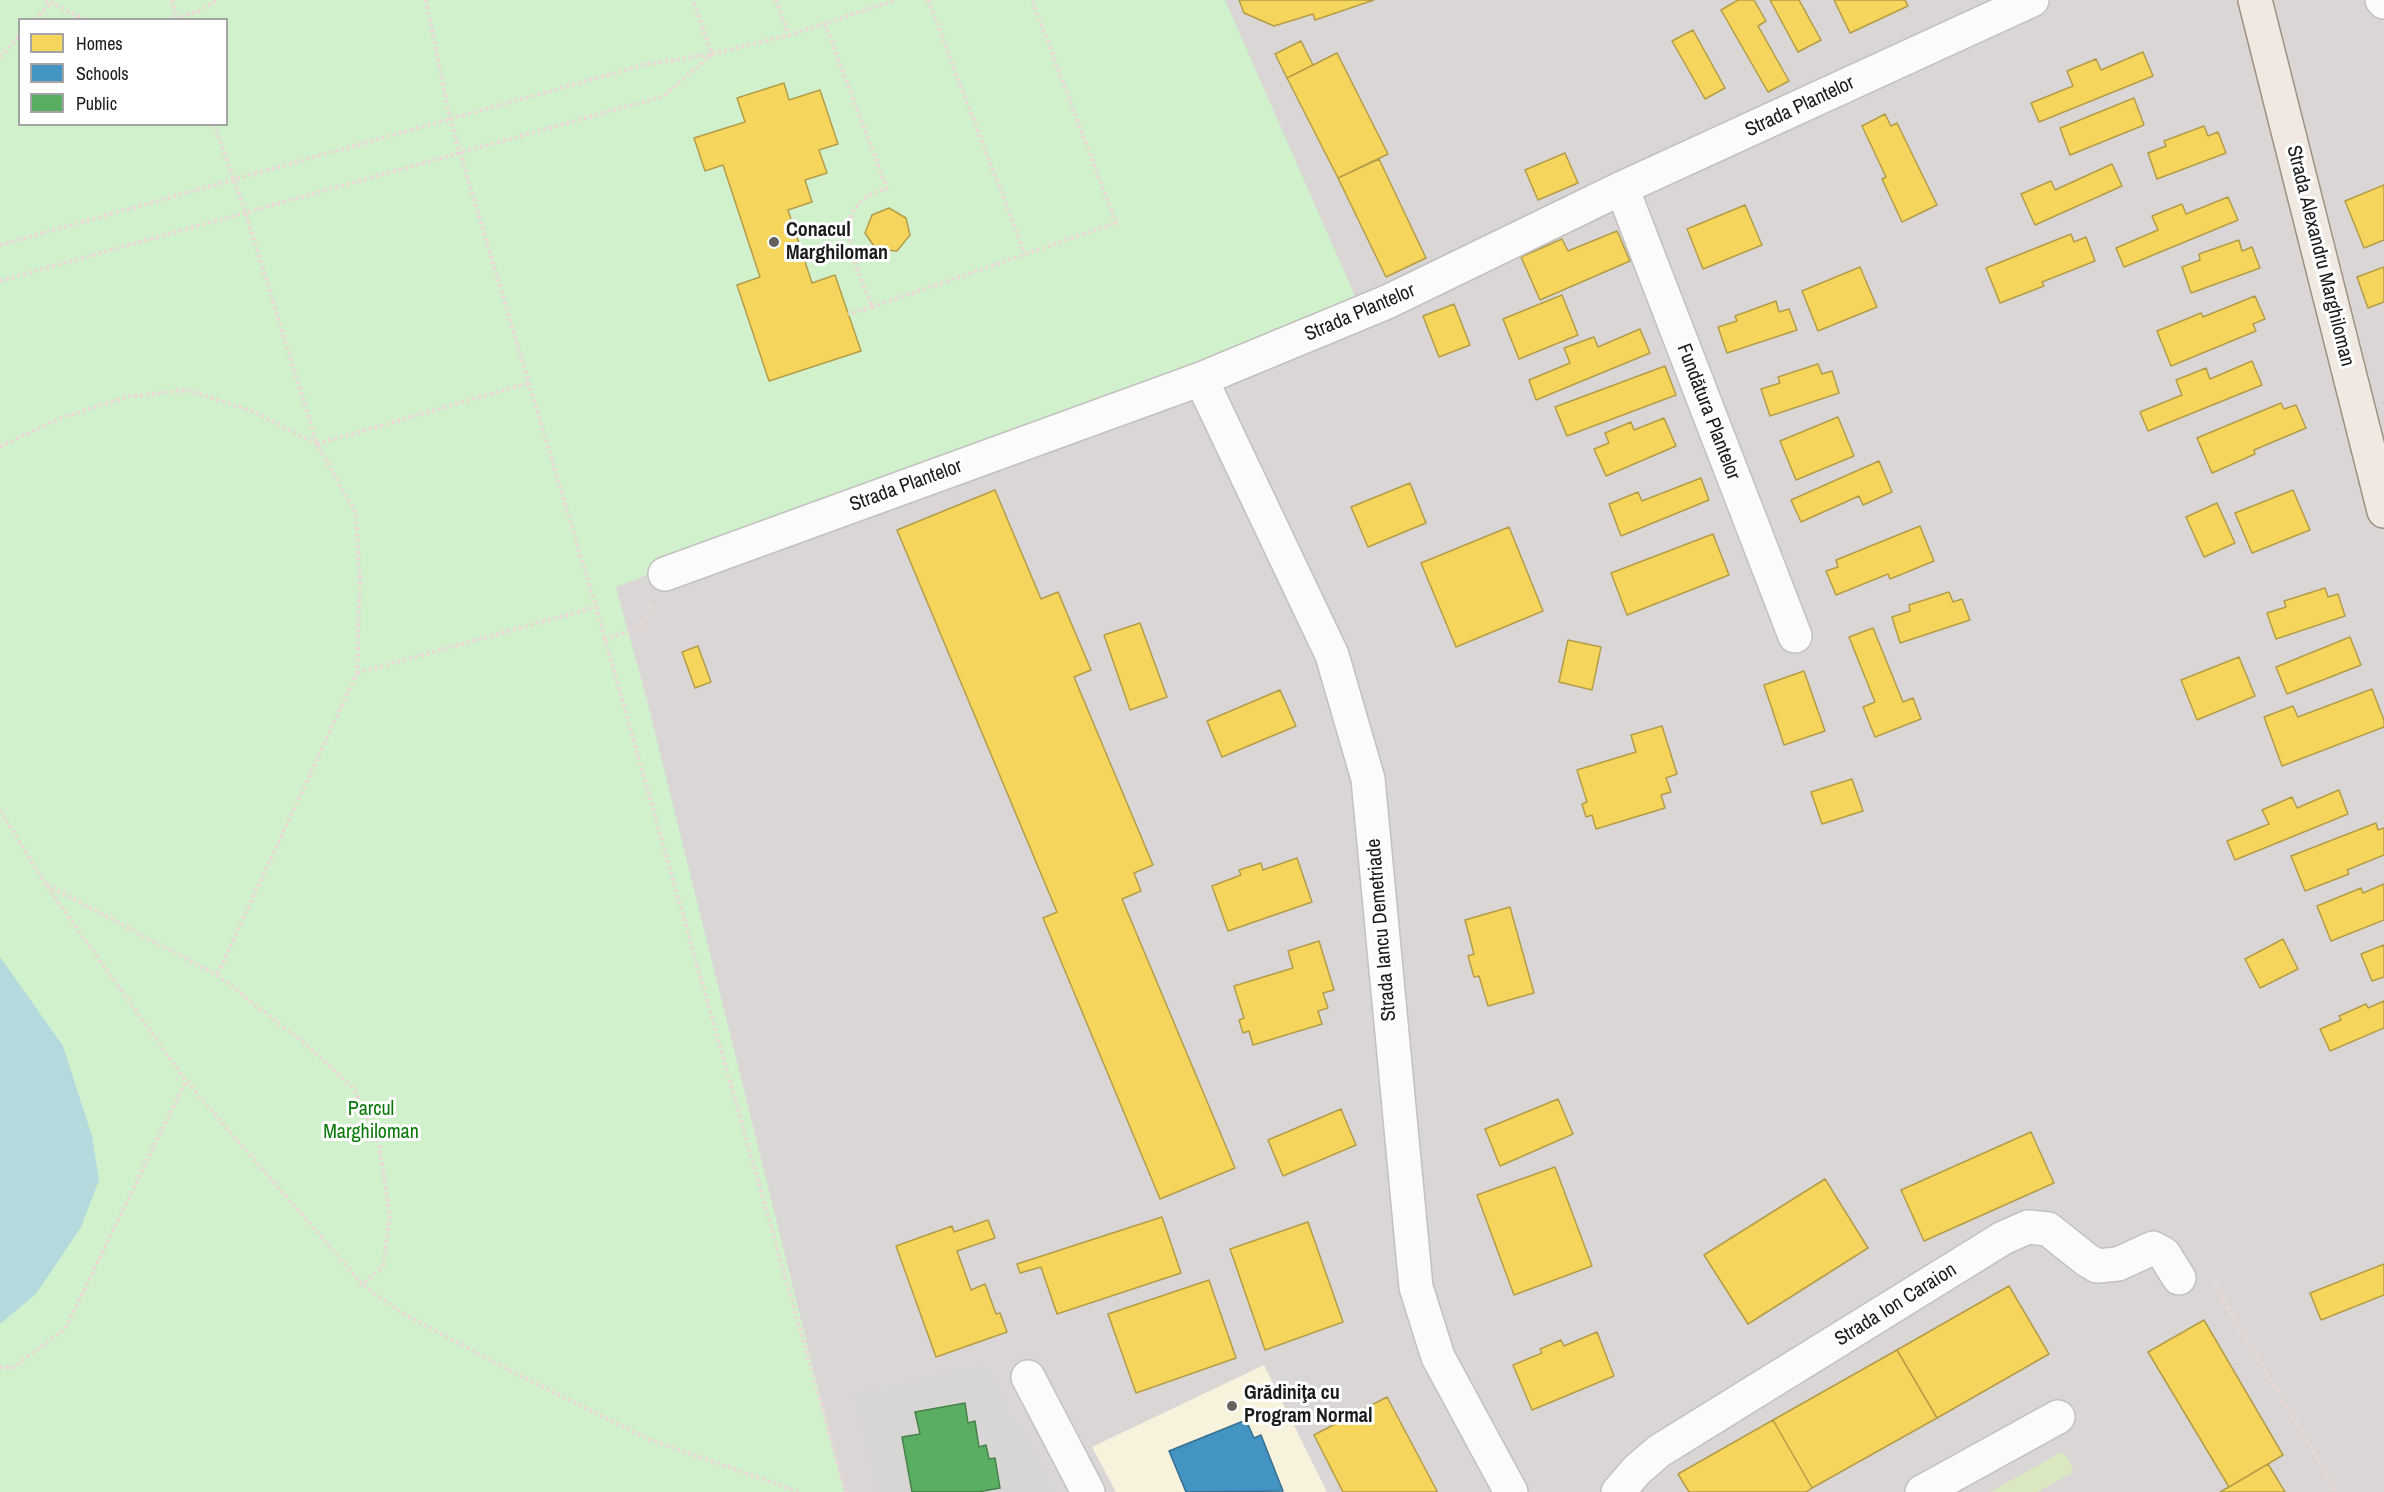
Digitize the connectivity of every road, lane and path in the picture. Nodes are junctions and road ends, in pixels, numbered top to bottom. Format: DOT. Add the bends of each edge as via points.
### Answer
graph roads {
  1 [pos="45,0"];
  2 [pos="172,0"];
  3 [pos="217,0"];
  4 [pos="426,0"];
  5 [pos="693,0"];
  6 [pos="776,0"];
  7 [pos="896,0"];
  8 [pos="928,0"];
  9 [pos="1032,0"];
  10 [pos="2032,0"];
  11 [pos="2255,0"];
  12 [pos="50,4"];
  13 [pos="37,18"];
  14 [pos="82,18"];
  15 [pos="177,18"];
  16 [pos="825,24"];
  17 [pos="789,35"];
  18 [pos="18,38"];
  19 [pos="712,54"];
  20 [pos="0,57"];
  21 [pos="450,119"];
  22 [pos="215,126"];
  23 [pos="460,152"];
  24 [pos="234,180"];
  25 [pos="1622,188"];
  26 [pos="246,214"];
  27 [pos="0,245"];
  28 [pos="1025,254"];
  29 [pos="0,282"];
  30 [pos="872,307"];
  31 [pos="848,314"];
  32 [pos="1201,379"];
  33 [pos="529,383"];
  34 [pos="317,444"];
  35 [pos="0,447"];
  36 [pos="2384,511"];
  37 [pos="665,574"];
  38 [pos="596,607"];
  39 [pos="1795,636"];
  40 [pos="604,639"];
  41 [pos="357,673"];
  42 [pos="0,810"];
  43 [pos="46,885"];
  44 [pos="217,975"];
  45 [pos="186,1081"];
  46 [pos="2179,1278"];
  47 [pos="362,1284"];
  48 [pos="0,1367"];
  49 [pos="1028,1377"];
  50 [pos="2058,1418"];
  51 [pos="800,1492"];
  52 [pos="846,1492"];
  53 [pos="1088,1492"];
  54 [pos="1510,1492"];
  55 [pos="1618,1492"];
  56 [pos="1923,1492"];
  57 [pos="2337,1492"];
  1 -- 12 [label="path"];
  2 -- 15 [label="path"];
  3 -- 15 [label="path"];
  4 -- 21 [label="path"];
  5 -- 19 [label="path"];
  6 -- 17 [label="path"];
  7 -- 16 [label="path"];
  8 -- 28 [label="path"];
  9 -- 28 [label="path" via="1116,223"];
  10 -- 25 [label="street, Strada Plantelor"];
  11 -- 36 [label="main road, Strada Alexandru Marghiloman"];
  12 -- 13 [label="path"];
  12 -- 14 [label="path"];
  16 -- 17 [label="path"];
  16 -- 30 [label="path" via="887,189 860,201 849,217 848,238"];
  17 -- 19 [label="path"];
  18 -- 20 [label="path"];
  19 -- 21 [label="path" via="643,65"];
  19 -- 23 [label="path" via="664,96"];
  21 -- 23 [label="path"];
  21 -- 24 [label="path"];
  22 -- 24 [label="path"];
  23 -- 26 [label="path"];
  23 -- 33 [label="path"];
  24 -- 26 [label="path"];
  24 -- 27 [label="path"];
  25 -- 32 [label="street, Strada Plantelor" via="1387,302"];
  25 -- 39 [label="street, Fundătura Plantelor"];
  26 -- 29 [label="path"];
  26 -- 34 [label="path"];
  28 -- 30 [label="path"];
  30 -- 31 [label="path"];
  32 -- 37 [label="street, Strada Plantelor"];
  32 -- 54 [label="street, Strada Iancu Demetriade" via="1332,655 1368,779 1416,1287 1438,1357"];
  33 -- 34 [label="path"];
  33 -- 38 [label="path"];
  34 -- 35 [label="path" via="252,411 187,390 126,397 58,419"];
  34 -- 41 [label="path" via="356,514 360,584"];
  37 -- 40 [label="path" via="642,627"];
  38 -- 40 [label="path"];
  38 -- 41 [label="path"];
  40 -- 52 [label="path"];
  41 -- 44 [label="path"];
  42 -- 43 [label="path"];
  43 -- 44 [label="path"];
  43 -- 45 [label="path"];
  44 -- 47 [label="path" via="303,1042 356,1090 379,1145 390,1216 383,1267"];
  45 -- 47 [label="path"];
  45 -- 48 [label="path" via="65,1329 14,1367"];
  46 -- 55 [label="street, Strada Ion Caraion" via="2164,1254 2153,1248 2118,1264 2097,1266 2048,1229 2028,1227 2003,1238 1659,1451"];
  46 -- 57 [label="path" via="2213,1282"];
  47 -- 51 [label="path" via="399,1311 512,1372 651,1440"];
  49 -- 53 [label="street"];
  50 -- 56 [label="street"];
}
